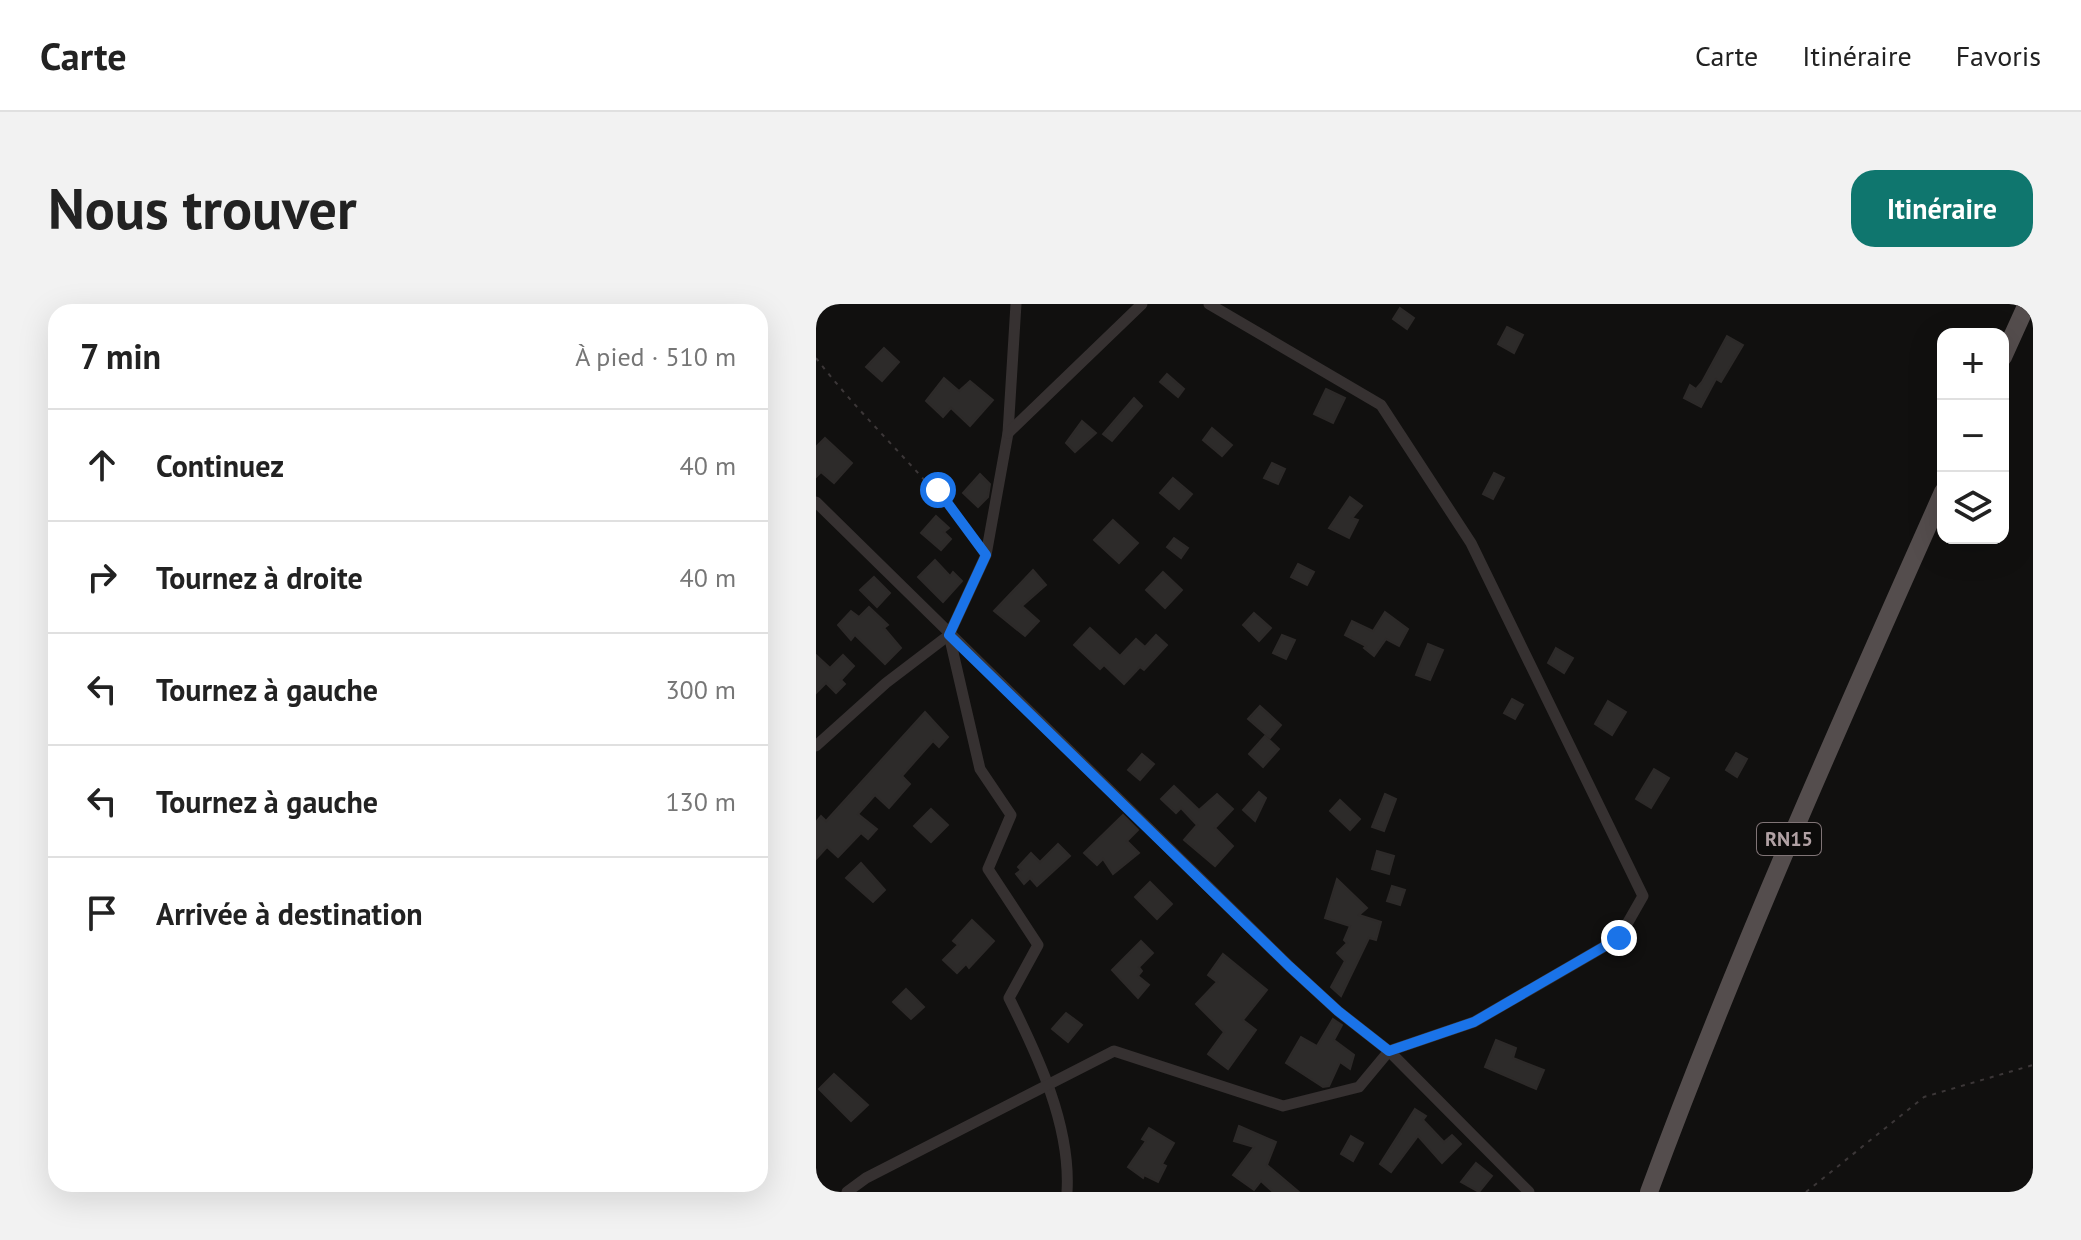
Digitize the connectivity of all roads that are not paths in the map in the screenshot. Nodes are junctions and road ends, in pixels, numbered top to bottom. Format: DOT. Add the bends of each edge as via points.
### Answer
graph roads {
  1 [pos="1016,304"];
  2 [pos="1142,304"];
  3 [pos="1209,304"];
  4 [pos="2027,304"];
  5 [pos="2009,344"];
  6 [pos="1008,433"];
  7 [pos="816,502"];
  8 [pos="1937,505"];
  9 [pos="949,635"];
  10 [pos="816,746"];
  11 [pos="1389,1051"];
  12 [pos="1046,1083"];
  13 [pos="847,1192"];
  14 [pos="1067,1192"];
  15 [pos="1529,1192"];
  16 [pos="1649,1192"];
  1 -- 6 [label="street"];
  2 -- 6 [label="street"];
  3 -- 11 [label="street" via="1381,405 1471,543 1643,896 1619,938 1474,1022"];
  4 -- 5 [label="main road"];
  6 -- 9 [label="street" via="986,555"];
  7 -- 9 [label="street"];
  8 -- 16 [label="main road, RN15" via="1798,818 1707,1035"];
  9 -- 10 [label="street"];
  9 -- 11 [label="street" via="1289,966"];
  9 -- 12 [label="street" via="980,769 1011,815 988,869 1038,945 1009,998"];
  11 -- 12 [label="street" via="1359,1087 1283,1106 1114,1051"];
  11 -- 15 [label="street"];
  12 -- 13 [label="street"];
  12 -- 14 [label="street" via="1069,1163"];
}
